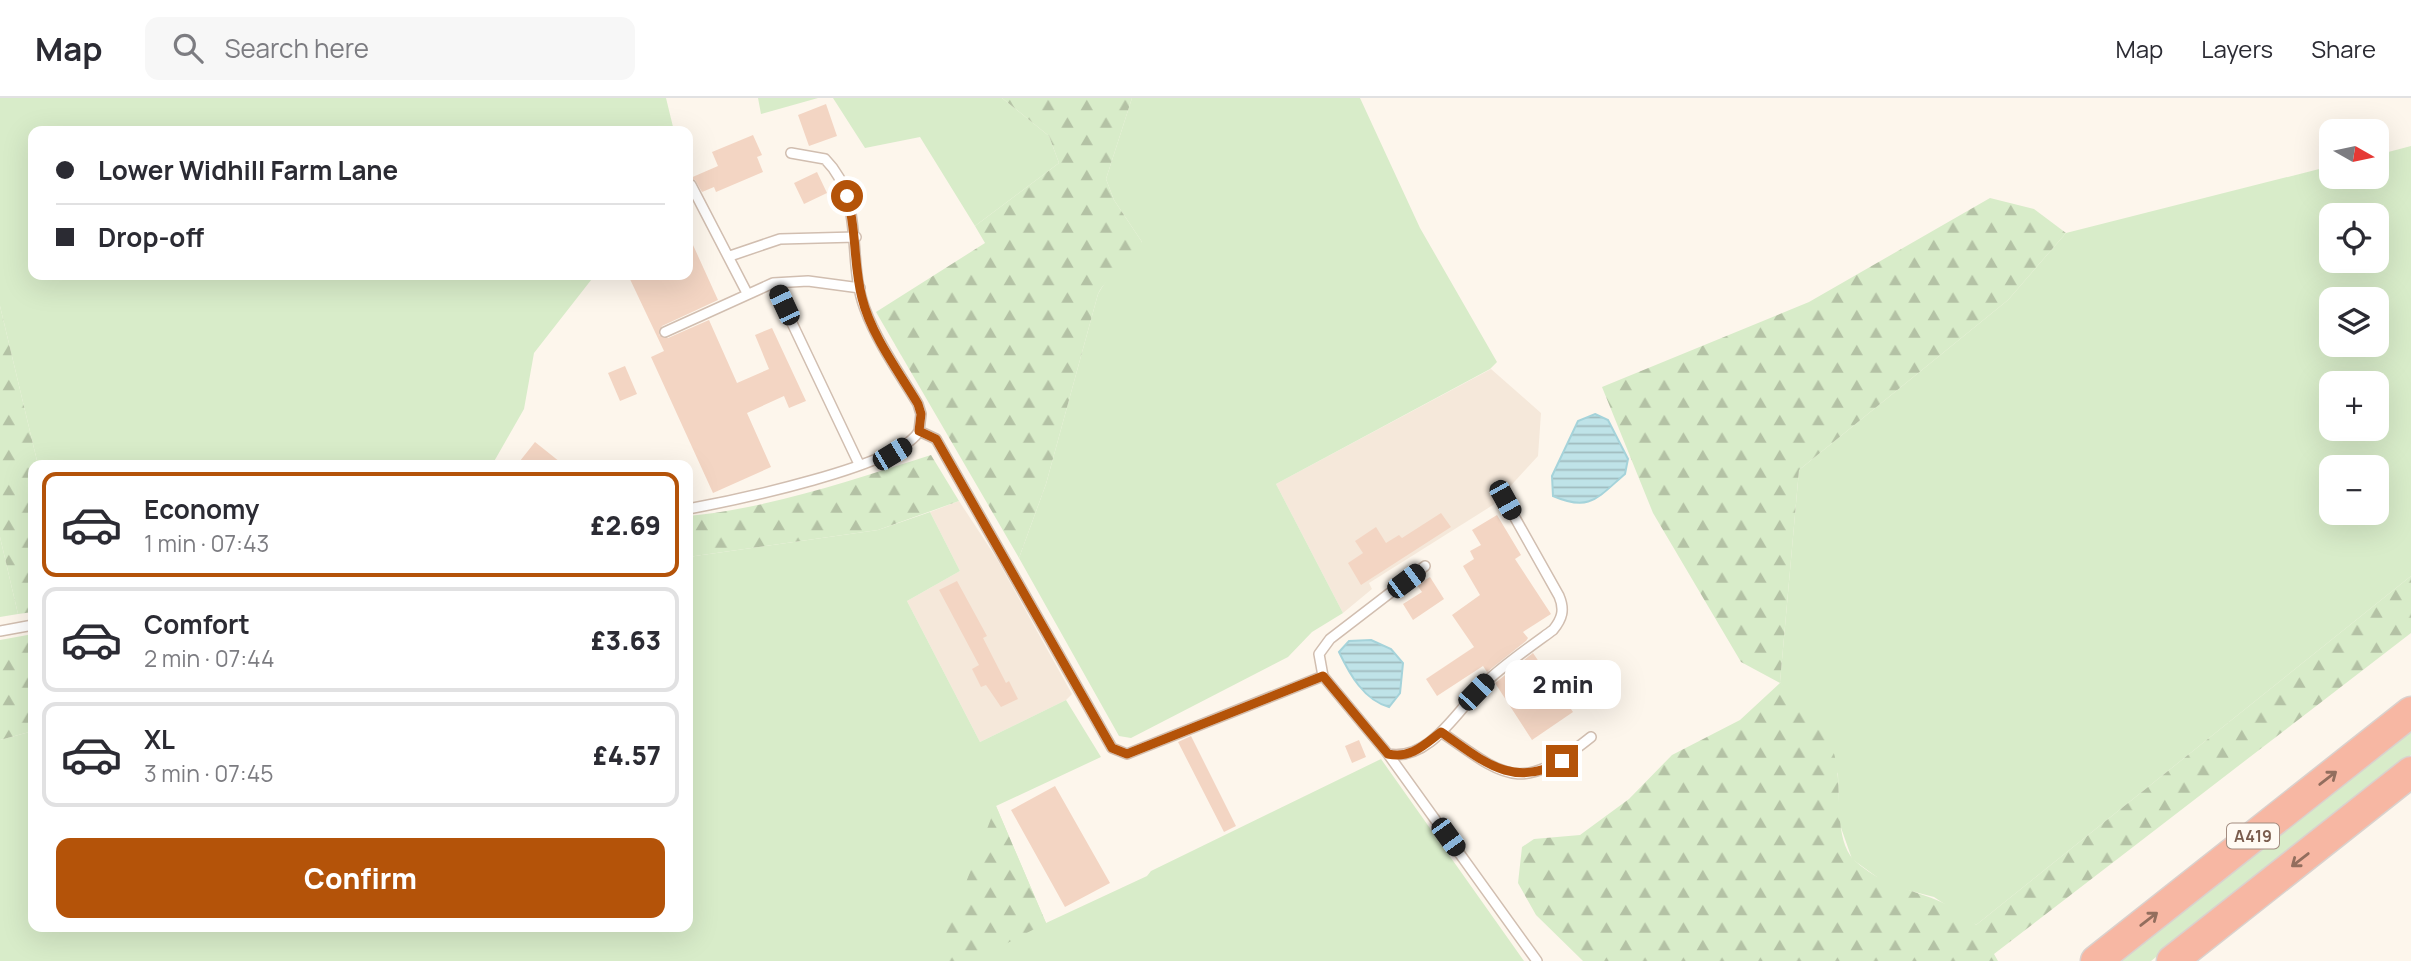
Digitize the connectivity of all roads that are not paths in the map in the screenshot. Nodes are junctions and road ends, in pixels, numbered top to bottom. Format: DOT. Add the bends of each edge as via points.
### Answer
graph roads {
  1 [pos="791,153"];
  2 [pos="693,189"];
  3 [pos="856,237"];
  4 [pos="730,256"];
  5 [pos="773,282"];
  6 [pos="860,288"];
  7 [pos="747,293"];
  8 [pos="666,332"];
  9 [pos="919,431"];
  10 [pos="859,464"];
  11 [pos="1505,500"];
  12 [pos="693,508"];
  13 [pos="1425,566"];
  14 [pos="28,626"];
  15 [pos="0,631"];
  16 [pos="1323,676"];
  17 [pos="2411,712"];
  18 [pos="1441,732"];
  19 [pos="1591,737"];
  20 [pos="1388,754"];
  21 [pos="2411,772"];
  22 [pos="1537,961"];
  23 [pos="2096,961"];
  24 [pos="2172,961"];
  1 -- 3 [label="lane" via="818,157 831,166 847,196"];
  2 -- 4 [label="lane"];
  3 -- 4 [label="lane" via="780,239"];
  3 -- 6 [label="lane"];
  4 -- 7 [label="lane"];
  5 -- 6 [label="lane"];
  5 -- 7 [label="lane"];
  5 -- 10 [label="lane"];
  6 -- 9 [label="lane" via="871,323 918,404"];
  7 -- 8 [label="lane"];
  9 -- 10 [label="lane" via="892,454"];
  9 -- 16 [label="lane" via="936,439 1099,728 1118,753 1167,740"];
  10 -- 12 [label="lane" via="776,490"];
  11 -- 18 [label="lane" via="1559,596 1561,620 1488,680"];
  13 -- 16 [label="lane" via="1330,639 1319,654"];
  14 -- 15 [label="lane"];
  16 -- 20 [label="lane"];
  23 -- 17 [label="highway, A419, one-way"];
  18 -- 19 [label="lane" via="1485,762 1519,774 1546,770"];
  18 -- 20 [label="lane" via="1411,754"];
  20 -- 22 [label="lane"];
  21 -- 24 [label="highway, A419, one-way"];
}
